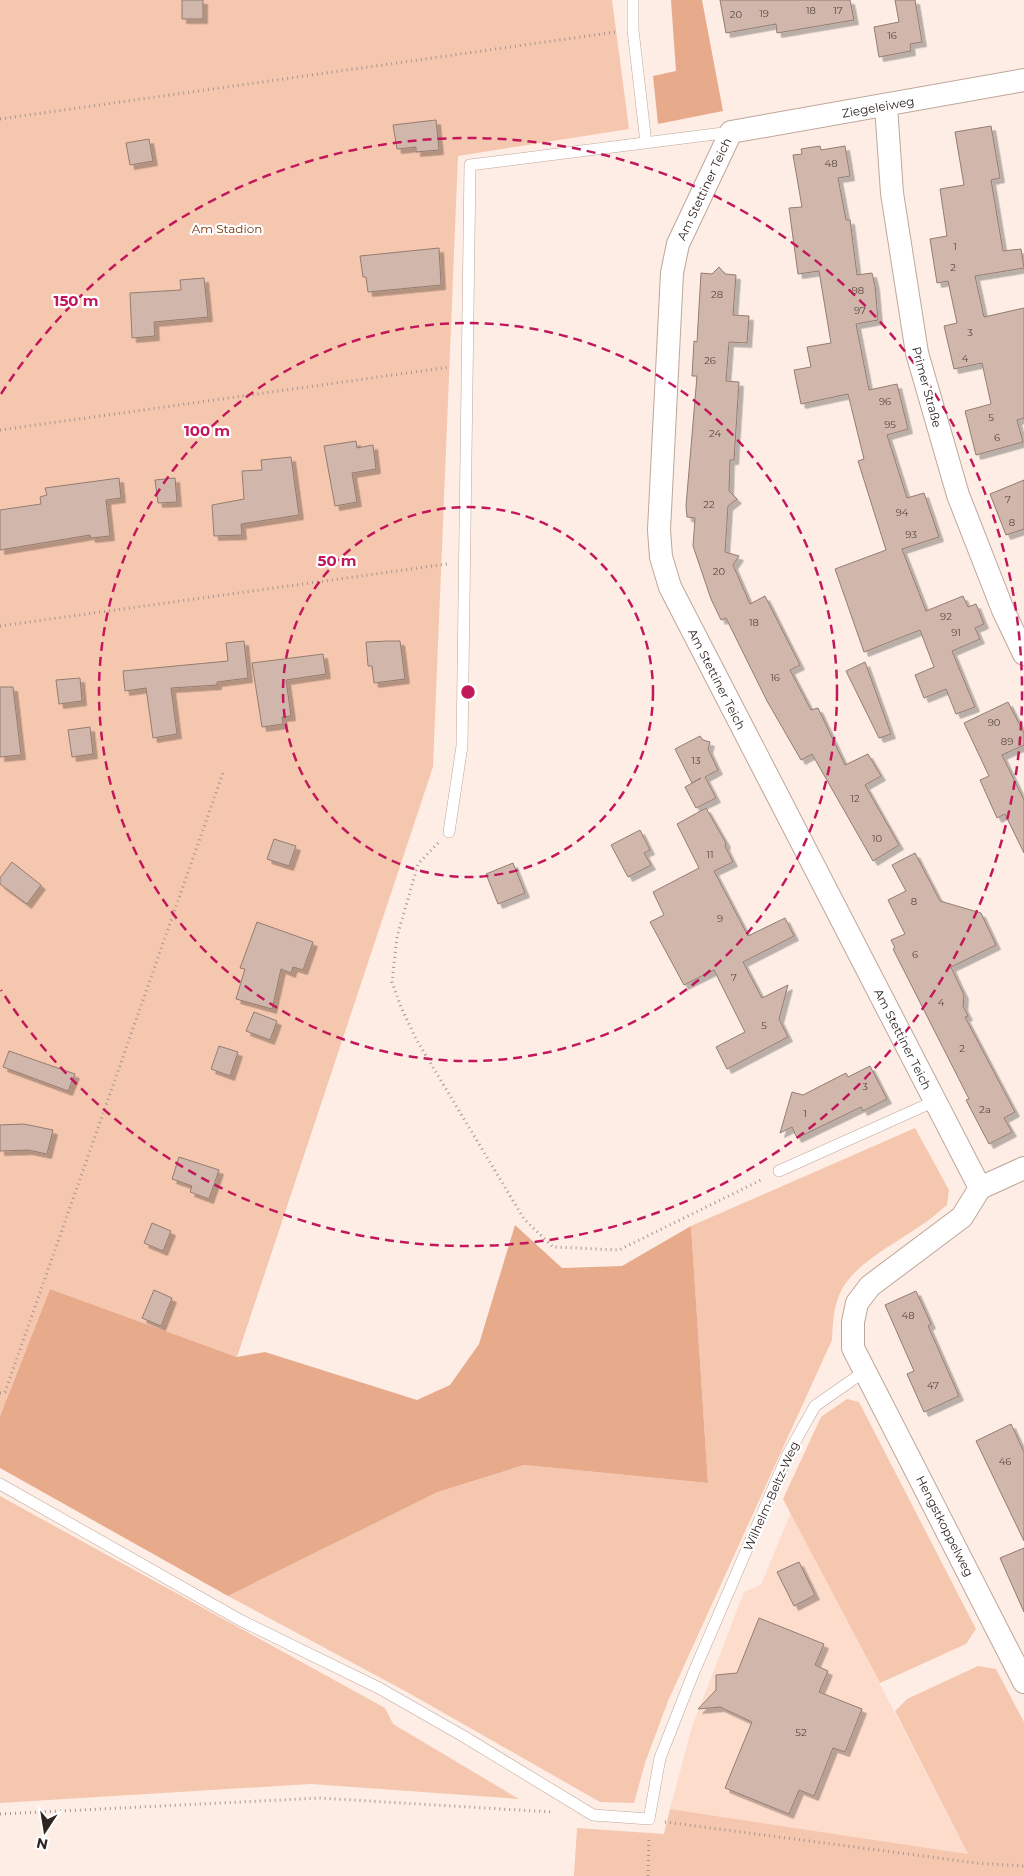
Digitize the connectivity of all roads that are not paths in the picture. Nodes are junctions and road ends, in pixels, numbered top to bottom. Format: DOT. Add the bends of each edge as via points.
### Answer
graph roads {
  1 [pos="633,0"];
  2 [pos="1024,80"];
  3 [pos="886,106"];
  4 [pos="731,132"];
  5 [pos="646,142"];
  6 [pos="1024,654"];
  7 [pos="449,832"];
  8 [pos="935,1101"];
  9 [pos="1024,1168"];
  10 [pos="780,1171"];
  11 [pos="980,1188"];
  12 [pos="865,1371"];
  13 [pos="0,1484"];
  14 [pos="1024,1682"];
  1 -- 5 [label="lane" via="632,30"];
  2 -- 3 [label="street, Ziegeleiweg"];
  3 -- 4 [label="street, Ziegeleiweg"];
  3 -- 6 [label="street, Primer Straße" via="892,193 917,353 958,495 1003,610"];
  4 -- 5 [label="lane"];
  4 -- 8 [label="street, Am Stettiner Teich" via="678,244 672,273 659,530 661,557 670,587"];
  5 -- 7 [label="lane" via="470,165 462,746"];
  8 -- 10 [label="lane"];
  8 -- 11 [label="street, Am Stettiner Teich"];
  9 -- 11 [label="street"];
  11 -- 12 [label="street" via="962,1217 870,1286 857,1303 853,1322 854,1348"];
  12 -- 13 [label="lane, Wilhelm-Beltz-Weg" via="815,1406 788,1454 692,1674 660,1758 649,1820 593,1815 379,1688 240,1620"];
  12 -- 14 [label="street, Hengstkoppelweg"];
}
